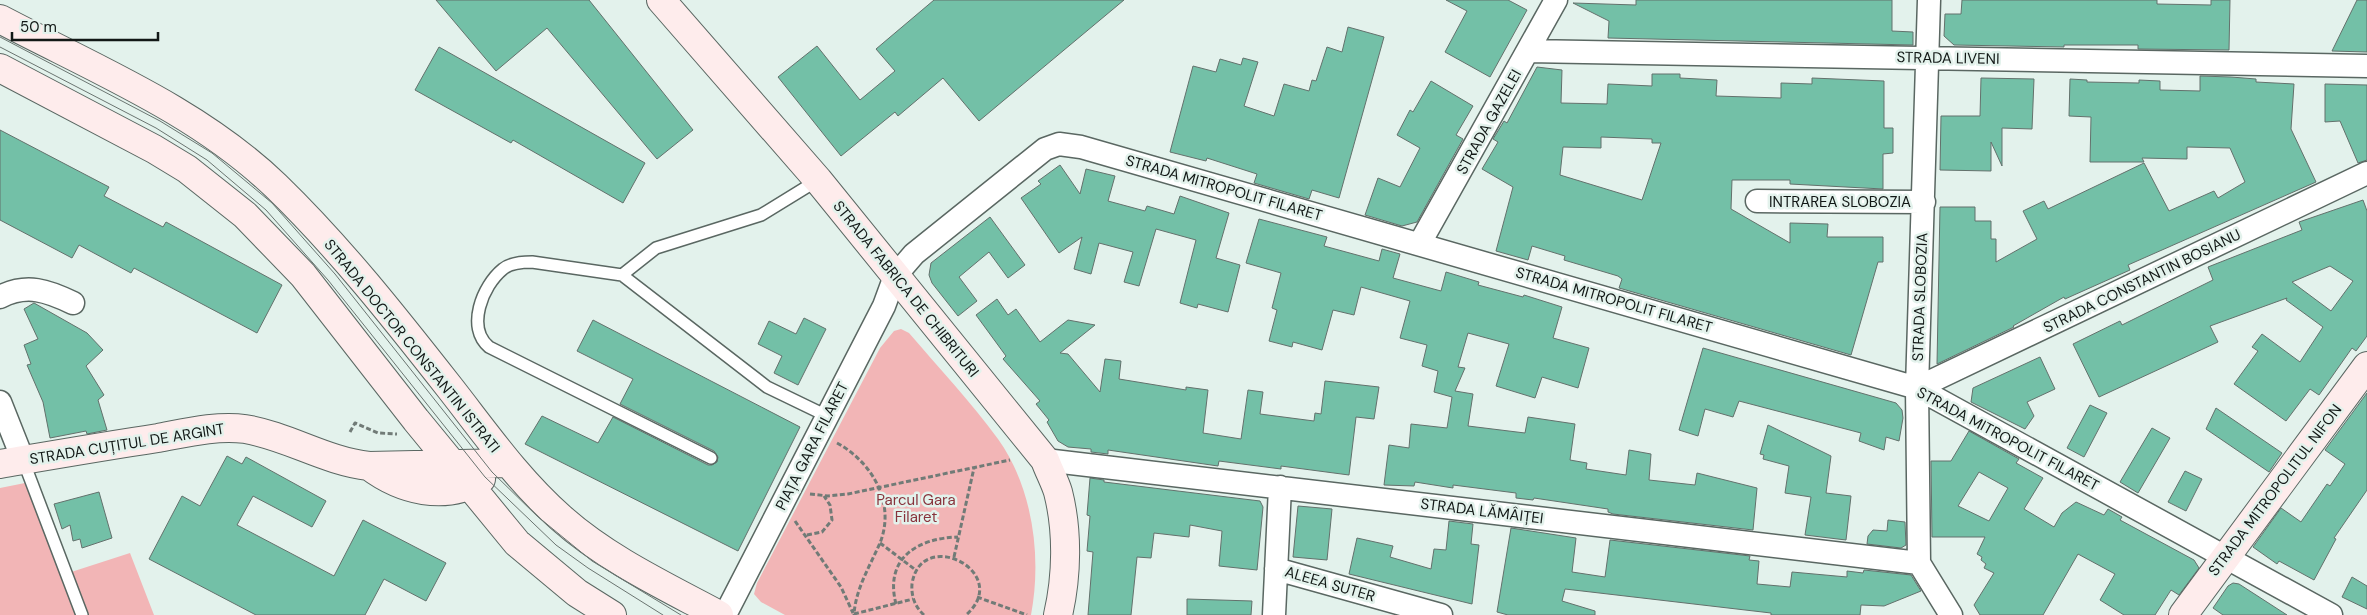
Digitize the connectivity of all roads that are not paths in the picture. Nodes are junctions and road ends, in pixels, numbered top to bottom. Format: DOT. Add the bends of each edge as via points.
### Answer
graph roads {
  1 [pos="661,0"];
  2 [pos="1556,0"];
  3 [pos="1928,0"];
  4 [pos="0,20"];
  5 [pos="1528,51"];
  6 [pos="1927,58"];
  7 [pos="2367,66"];
  8 [pos="0,68"];
  9 [pos="2367,173"];
  10 [pos="818,180"];
  11 [pos="1757,201"];
  12 [pos="1924,202"];
  13 [pos="1420,243"];
  14 [pos="622,276"];
  15 [pos="895,276"];
  16 [pos="0,297"];
  17 [pos="73,304"];
  18 [pos="2367,366"];
  19 [pos="1917,388"];
  20 [pos="0,402"];
  21 [pos="827,416"];
  22 [pos="712,458"];
  23 [pos="1045,460"];
  24 [pos="11,462"];
  25 [pos="506,463"];
  26 [pos="451,464"];
  27 [pos="369,466"];
  28 [pos="469,487"];
  29 [pos="1280,487"];
  30 [pos="2226,556"];
  31 [pos="1919,563"];
  32 [pos="1276,569"];
  33 [pos="82,615"];
  34 [pos="612,615"];
  35 [pos="719,615"];
  36 [pos="725,615"];
  37 [pos="1058,615"];
  38 [pos="1274,615"];
  39 [pos="1441,615"];
  40 [pos="1951,615"];
  41 [pos="2183,615"];
  42 [pos="2331,615"];
  1 -- 10 [label="main road, STRADA FABRICA DE CHIBRITURI"];
  2 -- 5 [label="street, STRADA GAZELEI"];
  3 -- 6 [label="street, STRADA SLOBOZIA"];
  4 -- 25 [label="main road, STRADA DOCTOR CONSTANTIN ISTRATI" via="182,114 223,142 275,185 376,295"];
  5 -- 6 [label="street, STRADA LIVENI"];
  5 -- 13 [label="street, STRADA GAZELEI"];
  6 -- 7 [label="street, STRADA LIVENI"];
  6 -- 12 [label="street, STRADA SLOBOZIA"];
  8 -- 26 [label="main road" via="154,149 245,215 303,275"];
  9 -- 19 [label="street, STRADA CONSTANTIN BOSIANU"];
  10 -- 14 [label="lane" via="761,215 656,248"];
  10 -- 15 [label="main road, STRADA FABRICA DE CHIBRITURI"];
  11 -- 12 [label="street, INTRAREA SLOBOZIA"];
  12 -- 19 [label="street, STRADA SLOBOZIA"];
  13 -- 15 [label="street, STRADA MITROPOLIT FILARET" via="1081,147 1059,144 1038,155 914,254"];
  13 -- 19 [label="street, STRADA MITROPOLIT FILARET"];
  14 -- 21 [label="lane" via="767,387"];
  14 -- 22 [label="lane" via="532,262 505,268 490,285 479,308 481,338 489,347"];
  15 -- 21 [label="street, PIAȚA GARA FILARET" via="884,306"];
  15 -- 23 [label="main road, STRADA FABRICA DE CHIBRITURI"];
  16 -- 17 [label="street" via="14,291 40,290"];
  18 -- 30 [label="main road, STRADA MITROPOLITUL NIFON"];
  19 -- 30 [label="street, STRADA MITROPOLIT FILARET"];
  19 -- 31 [label="street, STRADA SLOBOZIA"];
  20 -- 24 [label="street"];
  21 -- 36 [label="street, PIAȚA GARA FILARET"];
  23 -- 29 [label="street, STRADA LĂMÂIȚEI"];
  23 -- 37 [label="main road, STRADA FABRICA DE CHIBRITURI" via="1062,517 1064,572"];
  24 -- 27 [label="main road, STRADA CUȚITUL DE ARGINT" via="234,428 256,431 338,461"];
  24 -- 33 [label="lane"];
  25 -- 26 [label="main road, STRADA CUȚITUL DE ARGINT"];
  25 -- 28 [label="main road, STRADA CUȚITUL DE ARGINT"];
  25 -- 35 [label="main road, STRADA DOCTOR CONSTANTIN ISTRATI" via="583,536"];
  26 -- 27 [label="main road, STRADA CUȚITUL DE ARGINT"];
  26 -- 28 [label="main road"];
  27 -- 28 [label="main road, STRADA CUȚITUL DE ARGINT" via="387,480 419,490"];
  28 -- 34 [label="main road" via="517,544 577,593"];
  29 -- 31 [label="street, STRADA LĂMÂIȚEI"];
  29 -- 32 [label="street"];
  30 -- 41 [label="main road, STRADA MITROPOLITUL NIFON"];
  30 -- 42 [label="street, STRADA MITROPOLIT FILARET"];
  31 -- 40 [label="street"];
  32 -- 38 [label="street"];
  32 -- 39 [label="street, ALEEA SUTER"];
}
